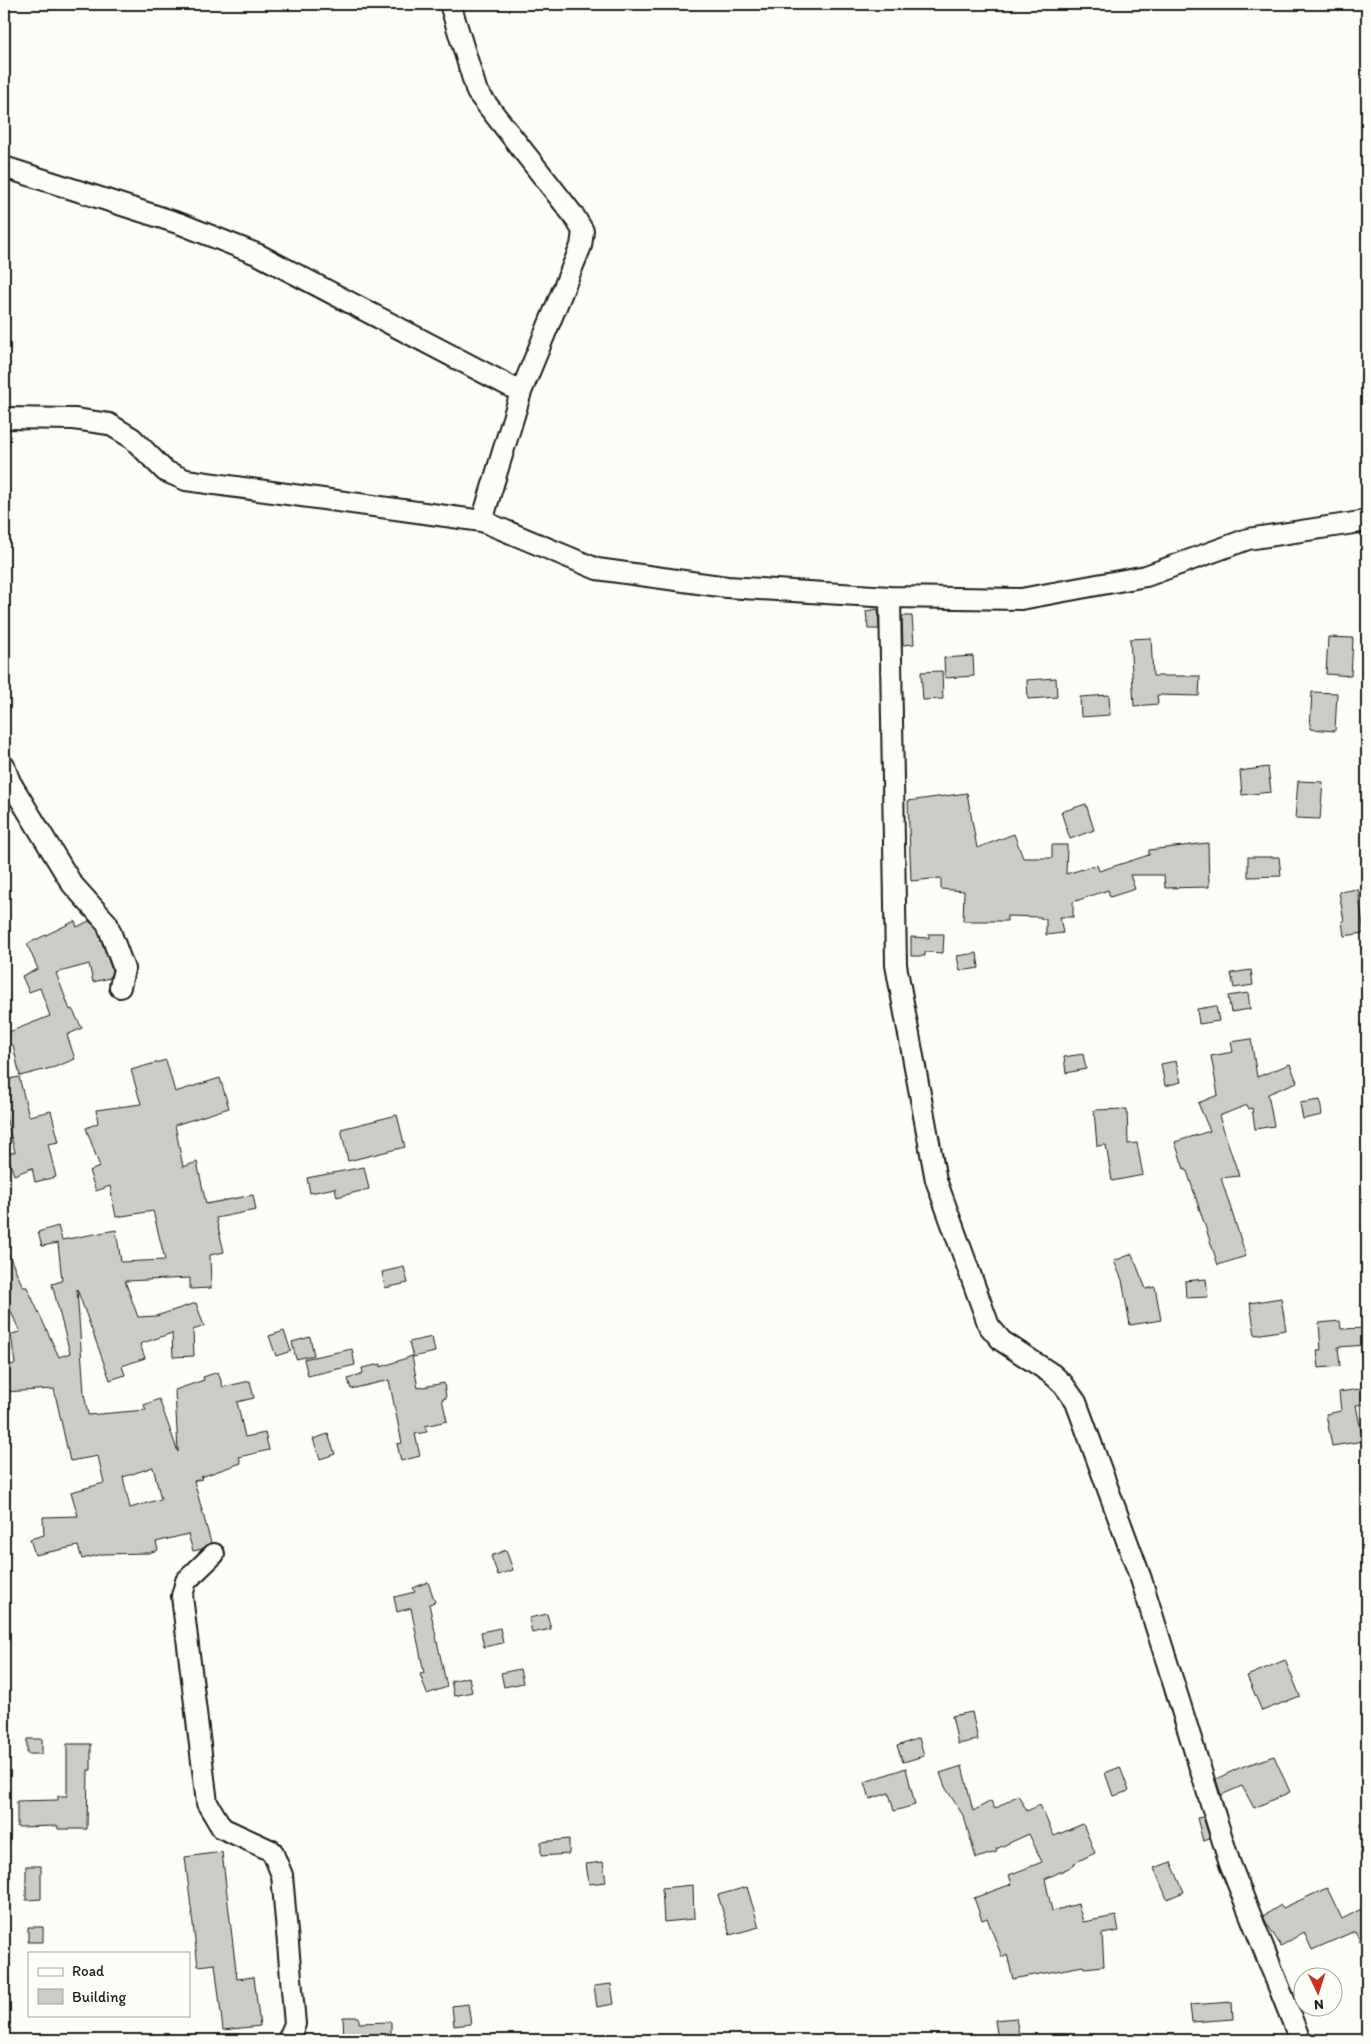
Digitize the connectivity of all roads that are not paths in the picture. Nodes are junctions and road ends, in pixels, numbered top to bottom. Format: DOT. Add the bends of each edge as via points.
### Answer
graph roads {
  1 [pos="450,4"];
  2 [pos="4,167"];
  3 [pos="521,392"];
  4 [pos="4,418"];
  5 [pos="482,521"];
  6 [pos="1367,521"];
  7 [pos="890,597"];
  8 [pos="4,766"];
  9 [pos="120,987"];
  10 [pos="214,1554"];
  11 [pos="288,2040"];
  12 [pos="1300,2040"];
  1 -- 3 [label="street" via="477,92 583,231 581,246"];
  2 -- 3 [label="street" via="181,224 259,255"];
  3 -- 5 [label="street"];
  4 -- 5 [label="street" via="74,419 109,424 132,438 165,471 186,480"];
  5 -- 7 [label="street" via="597,569 727,587"];
  6 -- 7 [label="street" via="1248,538 1146,576 1021,599"];
  7 -- 12 [label="street" via="896,965 936,1180 989,1326 1002,1341 1052,1374 1076,1402 1141,1579 1230,1864"];
  8 -- 9 [label="street" via="10,782 72,884 107,923 124,969"];
  10 -- 11 [label="street" via="186,1581 182,1596 207,1803 222,1828 272,1851 282,1875 295,2024"];
}
